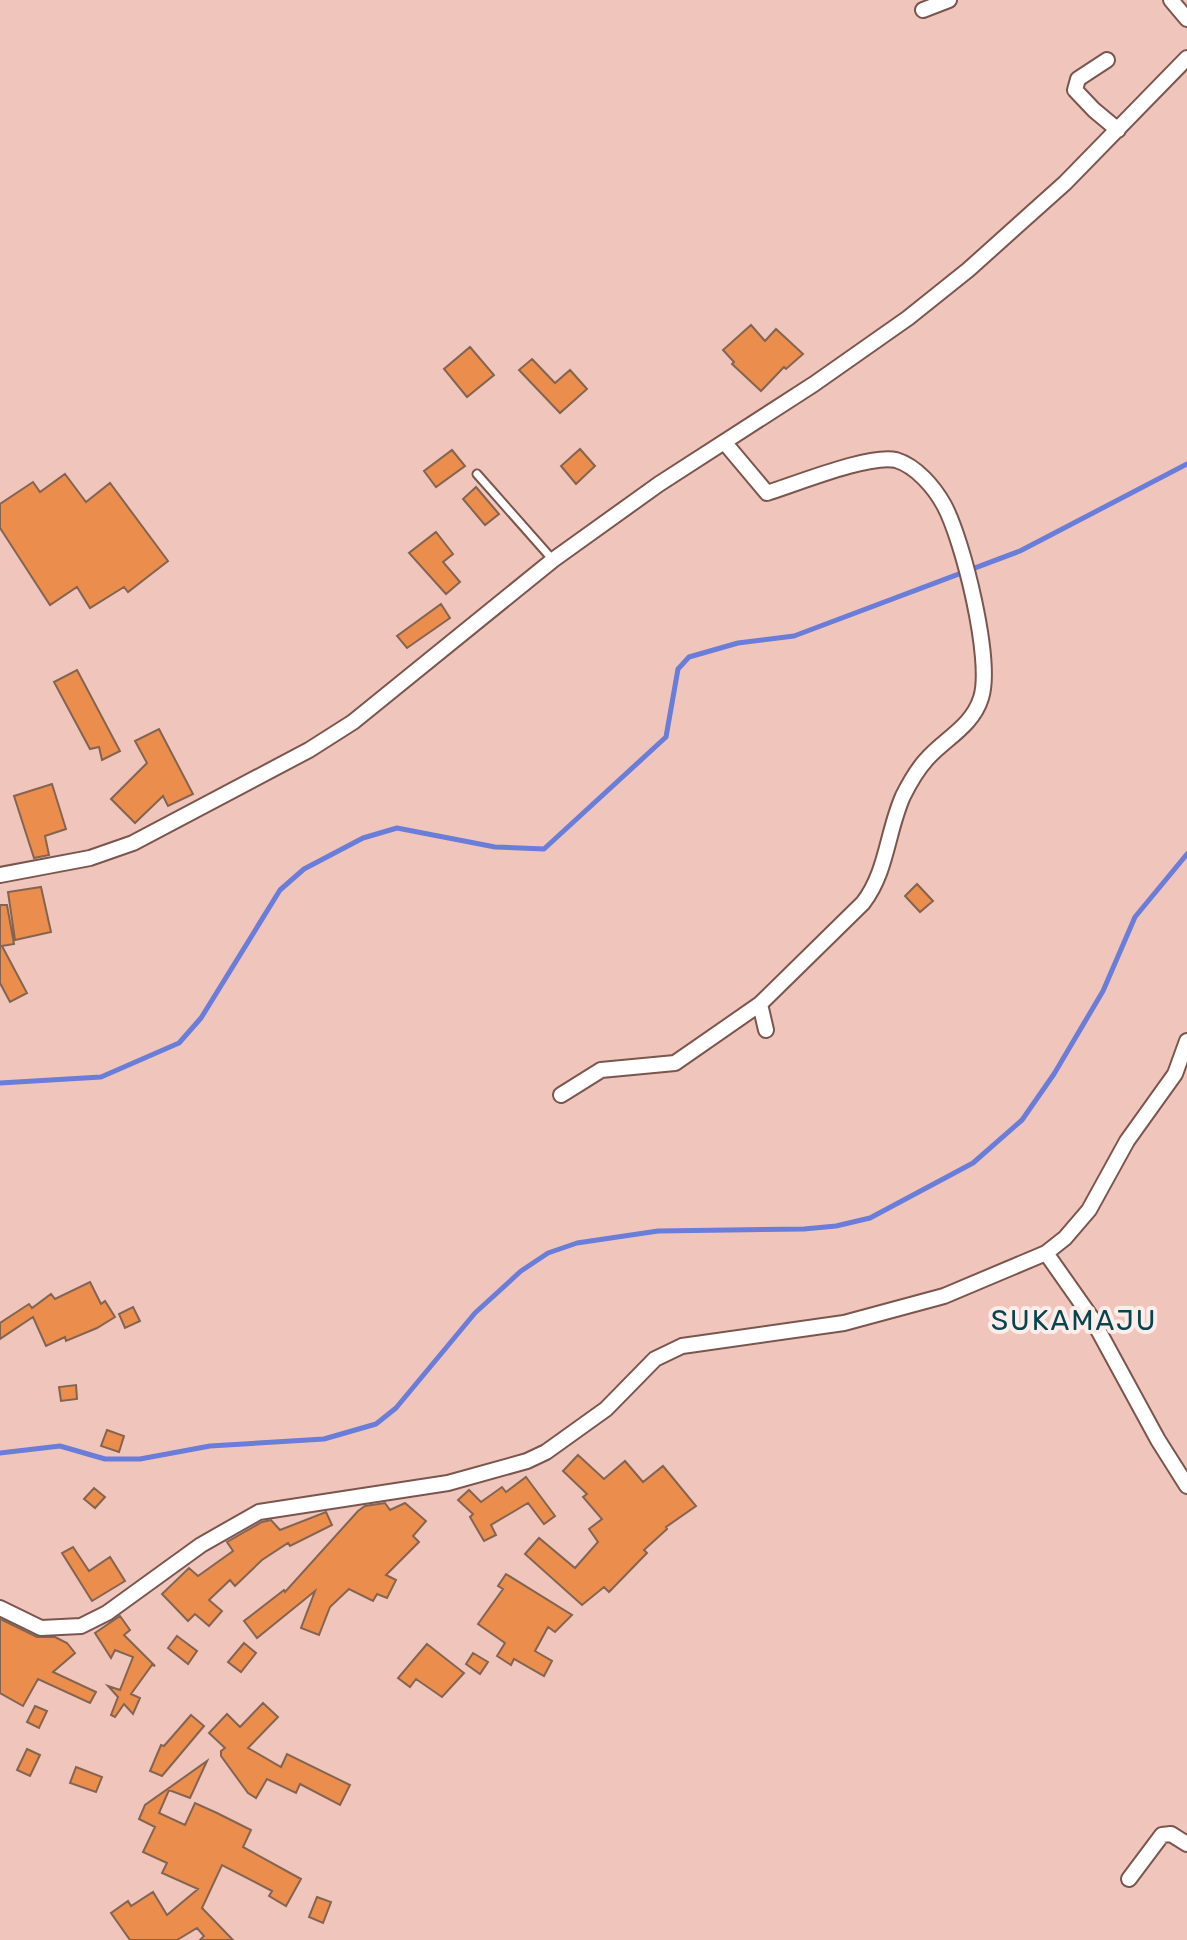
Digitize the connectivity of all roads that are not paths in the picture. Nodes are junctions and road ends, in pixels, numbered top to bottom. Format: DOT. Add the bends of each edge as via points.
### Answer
graph roads {
  1 [pos="949,0"];
  2 [pos="1171,0"];
  3 [pos="923,10"];
  4 [pos="1187,19"];
  5 [pos="1187,58"];
  6 [pos="1107,60"];
  7 [pos="1118,130"];
  8 [pos="725,443"];
  9 [pos="477,474"];
  10 [pos="553,560"];
  11 [pos="0,875"];
  12 [pos="760,1004"];
  13 [pos="766,1030"];
  14 [pos="1187,1041"];
  15 [pos="561,1095"];
  16 [pos="1046,1253"];
  17 [pos="1187,1486"];
  18 [pos="0,1608"];
  19 [pos="1187,1844"];
  20 [pos="1129,1879"];
  1 -- 3 [label="street"];
  2 -- 4 [label="street"];
  5 -- 7 [label="street"];
  6 -- 7 [label="street" via="1078,79 1075,90"];
  7 -- 8 [label="street" via="956,280"];
  8 -- 10 [label="street"];
  8 -- 12 [label="street" via="767,493 883,459 896,460 923,477 943,504 964,558 986,678 967,723 926,760 904,795 874,888"];
  9 -- 10 [label="lane"];
  10 -- 11 [label="street" via="385,698 309,750 133,843 90,858"];
  12 -- 13 [label="street"];
  12 -- 15 [label="street" via="675,1063 601,1070"];
  14 -- 16 [label="street" via="1175,1074 1127,1141 1089,1210"];
  16 -- 17 [label="street" via="1091,1317"];
  16 -- 18 [label="street" via="944,1296 844,1323 682,1346 655,1359 606,1409 527,1461 448,1483 259,1512 81,1626 41,1628"];
  19 -- 20 [label="street" via="1162,1835"];
}
